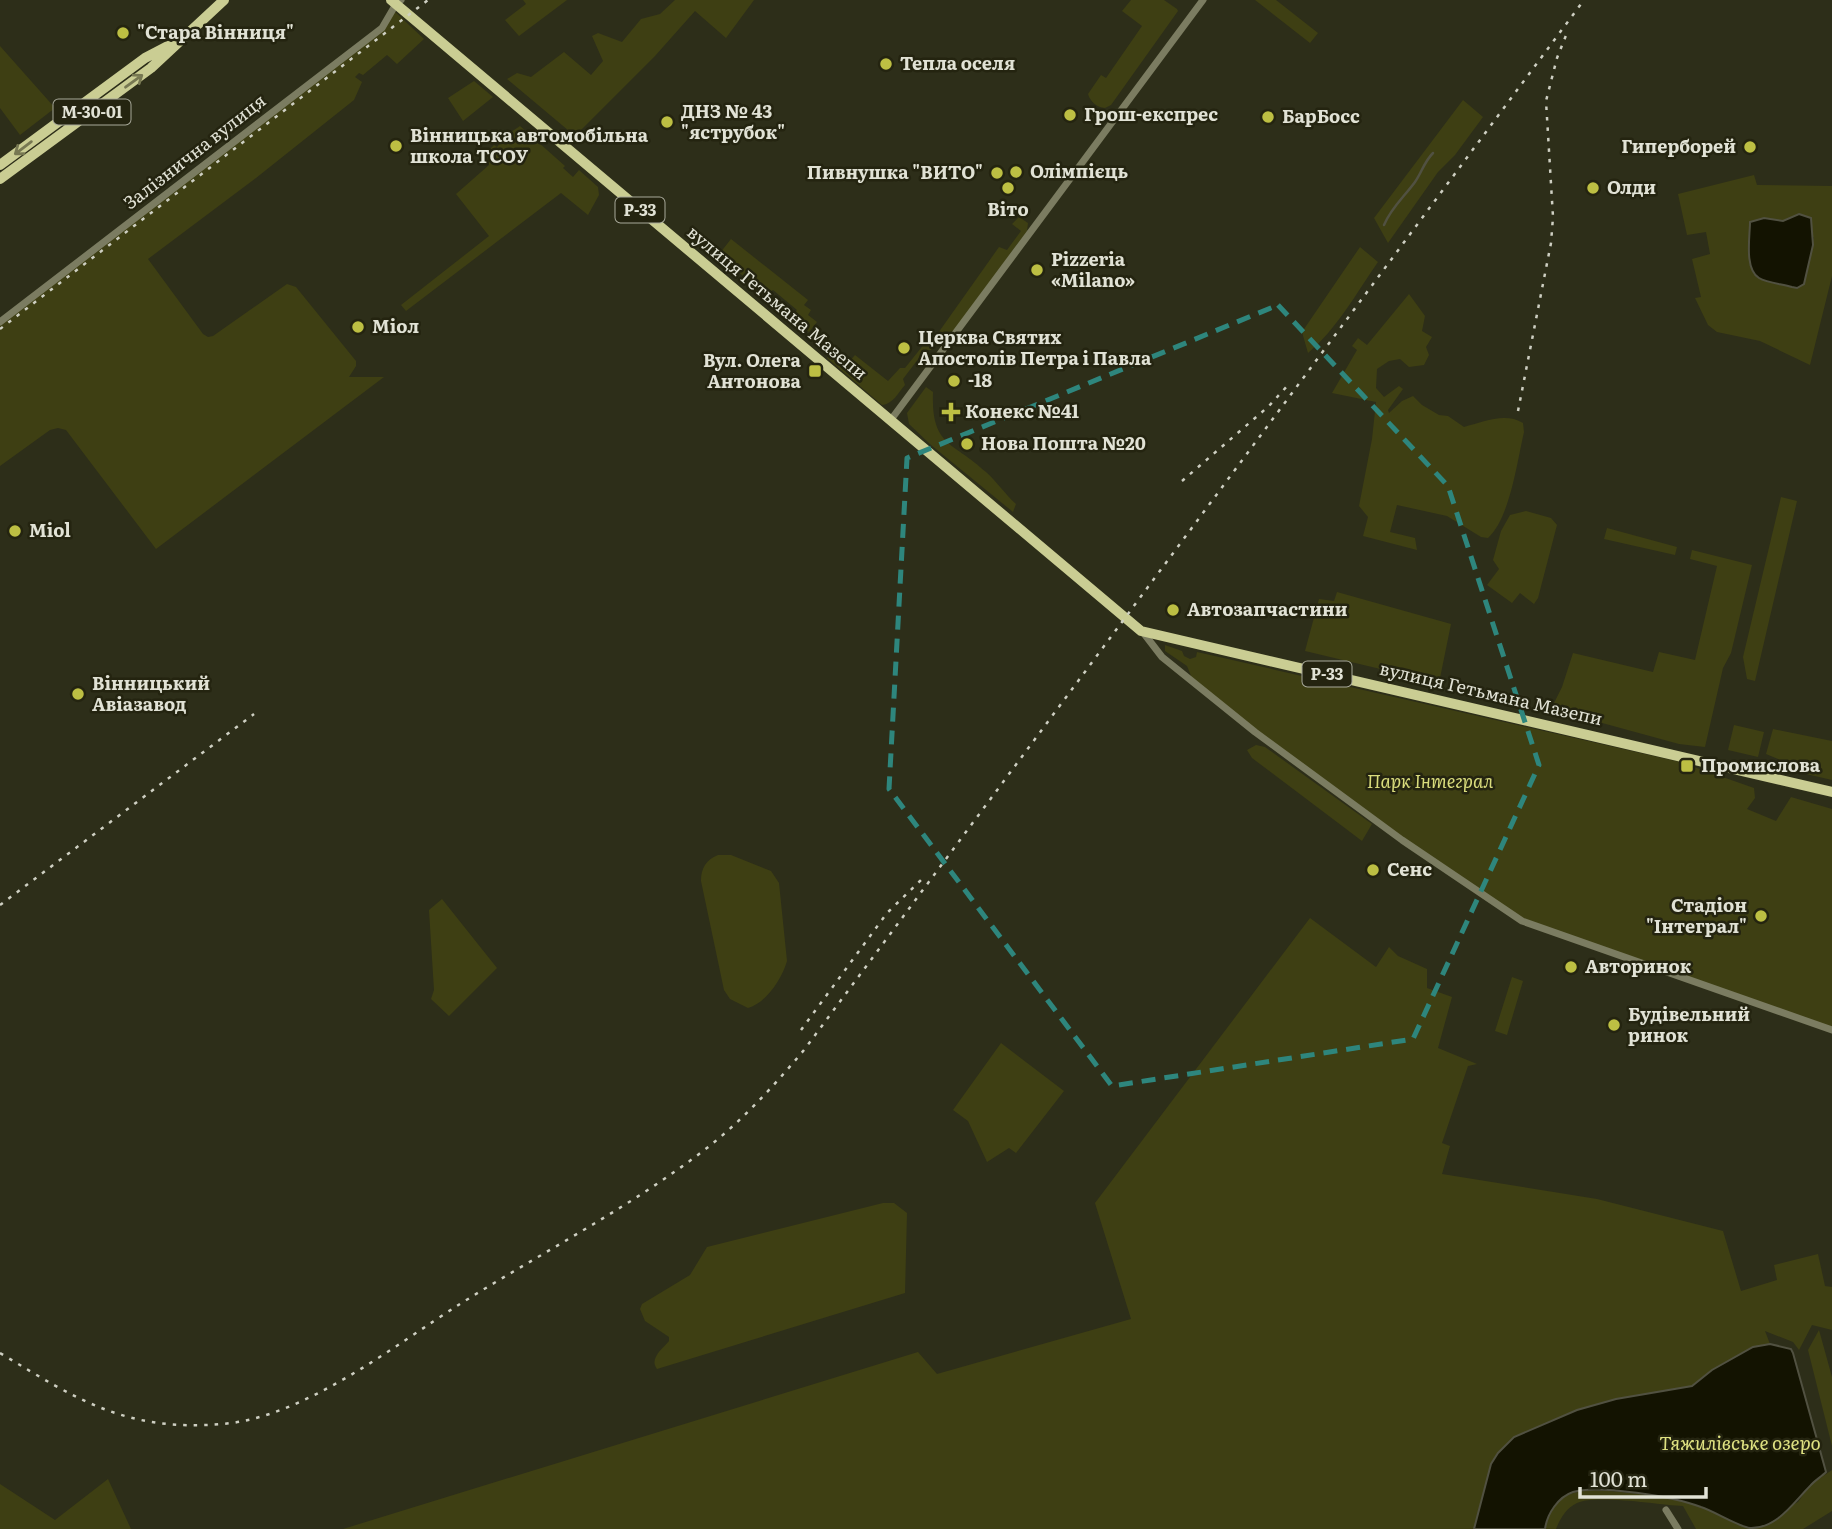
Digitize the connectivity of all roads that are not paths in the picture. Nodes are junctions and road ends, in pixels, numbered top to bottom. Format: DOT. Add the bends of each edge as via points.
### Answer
graph roads {
  1 [pos="224,0"];
  2 [pos="1203,0"];
  3 [pos="396,1"];
  4 [pos="180,40"];
  5 [pos="0,165"];
  6 [pos="0,179"];
  7 [pos="0,322"];
  8 [pos="890,421"];
  9 [pos="1141,631"];
  10 [pos="1832,792"];
  11 [pos="1832,1030"];
  12 [pos="1667,1510"];
  13 [pos="1678,1529"];
  1 -- 4 [label="main road, М-30-01"];
  2 -- 8 [label="street"];
  3 -- 7 [label="street, Залізнична вулиця" via="382,27"];
  3 -- 8 [label="main road, вулиця Гетьмана Мазепи / Р-33"];
  4 -- 5 [label="main road, М-30-01, one-way" via="145,58"];
  6 -- 4 [label="main road, М-30-01, one-way" via="151,68"];
  8 -- 9 [label="main road, вулиця Гетьмана Мазепи / Р-33"];
  9 -- 10 [label="main road, вулиця Гетьмана Мазепи / Р-33"];
  9 -- 11 [label="street, вулиця Гетьмана Мазепи" via="1162,657 1255,732 1522,921"];
  12 -- 13 [label="street"];
}
